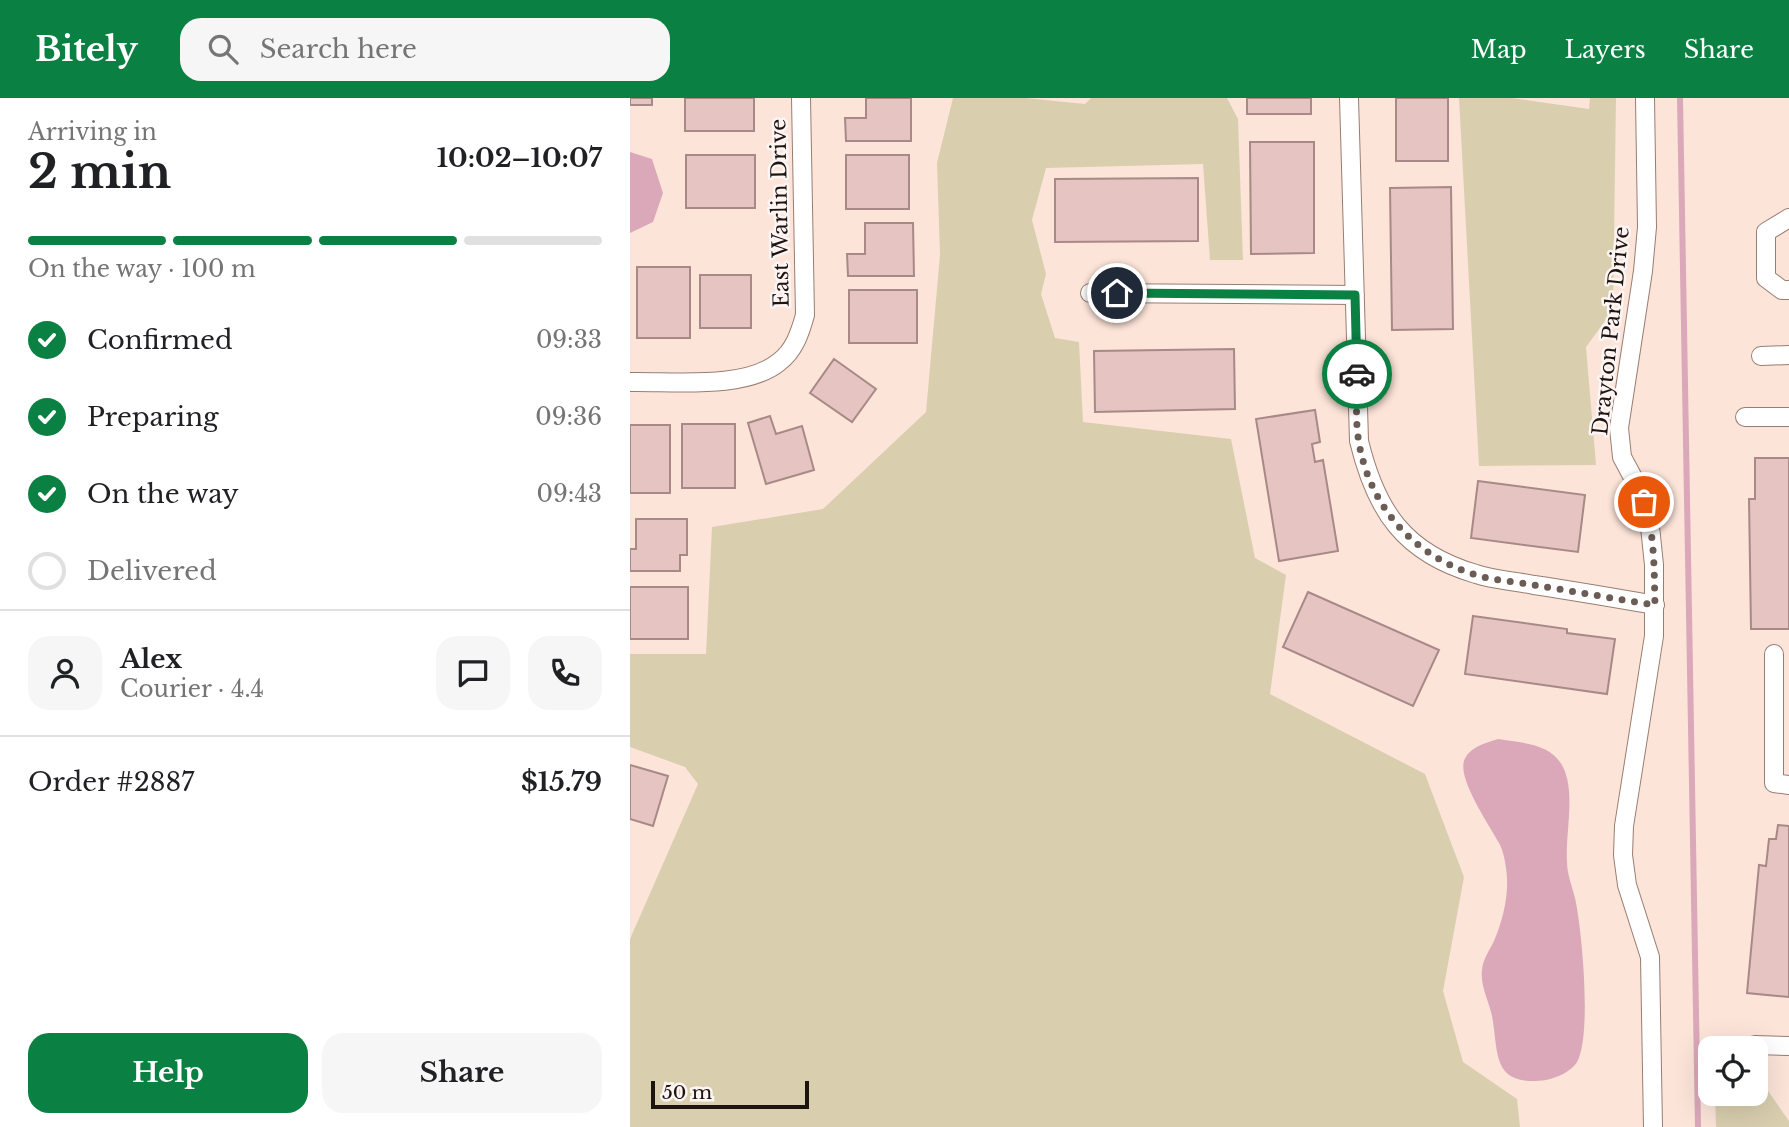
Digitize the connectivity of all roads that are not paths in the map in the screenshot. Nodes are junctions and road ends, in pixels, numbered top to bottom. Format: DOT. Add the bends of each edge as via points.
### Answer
graph roads {
  1 [pos="802,98"];
  2 [pos="1349,98"];
  3 [pos="1645,98"];
  4 [pos="1789,218"];
  5 [pos="1789,290"];
  6 [pos="1090,293"];
  7 [pos="1355,295"];
  8 [pos="1789,355"];
  9 [pos="1761,356"];
  10 [pos="630,382"];
  11 [pos="1745,417"];
  12 [pos="1789,417"];
  13 [pos="1655,605"];
  14 [pos="1774,654"];
  15 [pos="1789,785"];
  16 [pos="1768,1045"];
  17 [pos="1789,1046"];
  18 [pos="1653,1127"];
  1 -- 10 [label="street, East Warlin Drive" via="805,315 798,340 780,362 738,380"];
  2 -- 7 [label="street"];
  3 -- 13 [label="street, Drayton Park Drive" via="1647,227 1619,428 1622,457 1649,517"];
  4 -- 5 [label="street" via="1766,232 1766,278"];
  6 -- 7 [label="street"];
  7 -- 13 [label="street" via="1359,442 1379,502 1416,545 1477,575"];
  8 -- 9 [label="street"];
  11 -- 12 [label="street"];
  13 -- 18 [label="street, Drayton Park Drive" via="1623,855 1627,885 1650,957"];
  14 -- 15 [label="street" via="1774,783"];
  16 -- 17 [label="street"];
}
